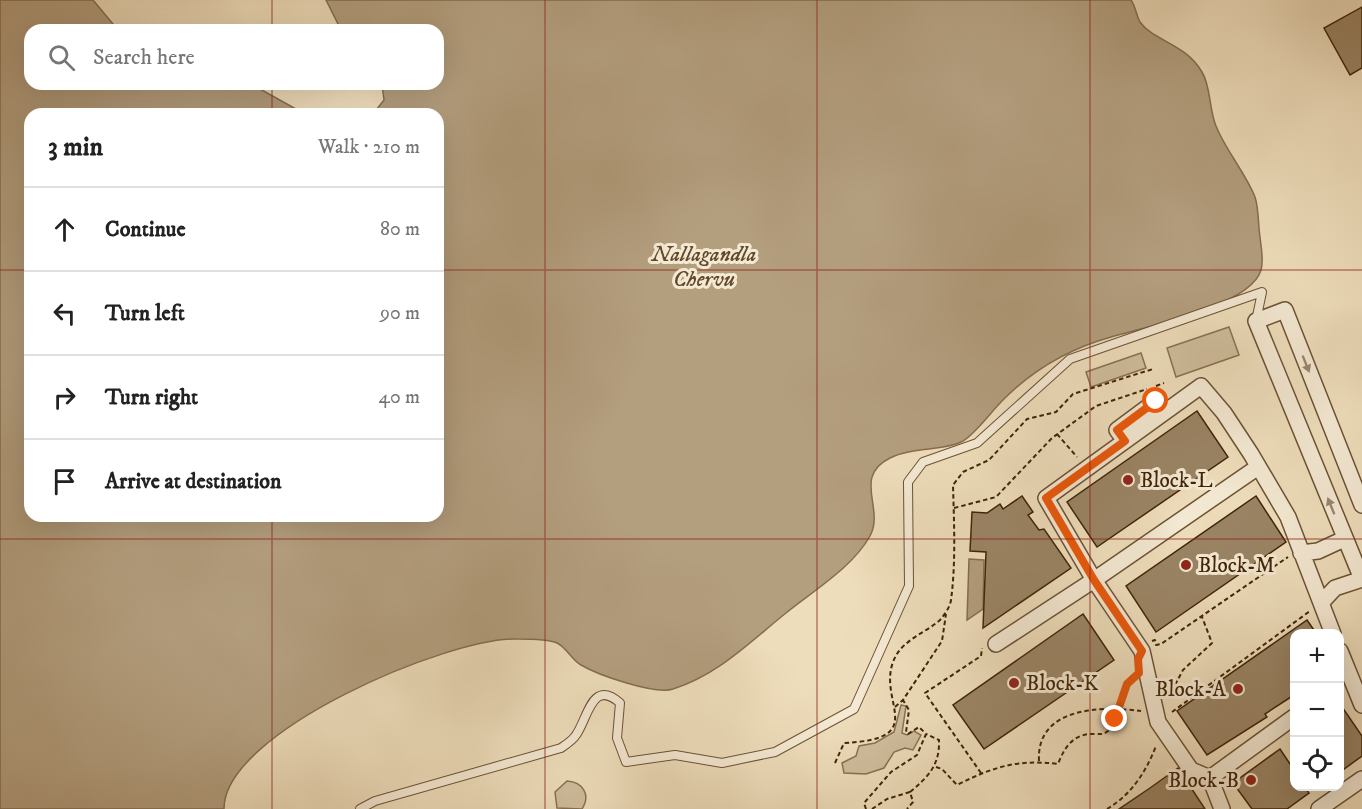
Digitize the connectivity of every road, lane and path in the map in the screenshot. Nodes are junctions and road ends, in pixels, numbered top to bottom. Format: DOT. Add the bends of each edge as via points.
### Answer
graph roads {
  1 [pos="1256,321"];
  2 [pos="1153,369"];
  3 [pos="1164,383"];
  4 [pos="1156,401"];
  5 [pos="1057,434"];
  6 [pos="1125,441"];
  7 [pos="1258,467"];
  8 [pos="1087,468"];
  9 [pos="1359,487"];
  10 [pos="1362,505"];
  11 [pos="954,508"];
  12 [pos="1344,539"];
  13 [pos="1295,555"];
  14 [pos="1362,579"];
  15 [pos="1094,580"];
  16 [pos="1322,602"];
  17 [pos="947,612"];
  18 [pos="1202,616"];
  19 [pos="1332,629"];
  20 [pos="996,644"];
  21 [pos="1142,651"];
  22 [pos="981,656"];
  23 [pos="1344,681"];
  24 [pos="903,700"];
  25 [pos="1362,705"];
  26 [pos="896,706"];
  27 [pos="1119,709"];
  28 [pos="1153,713"];
  29 [pos="1290,720"];
  30 [pos="926,734"];
  31 [pos="1039,762"];
  32 [pos="835,763"];
  33 [pos="936,767"];
  34 [pos="981,773"];
  35 [pos="1210,778"];
  36 [pos="1362,778"];
  37 [pos="910,792"];
  38 [pos="360,809"];
  39 [pos="866,809"];
  40 [pos="872,809"];
  41 [pos="906,809"];
  42 [pos="1107,809"];
  43 [pos="1222,809"];
  44 [pos="1319,809"];
  1 -- 9 [label="street, one-way" via="1285,310"];
  12 -- 1 [label="street, one-way"];
  1 -- 38 [label="lane" via="1262,292 1070,359 977,443 923,462 908,482 909,586 854,709 776,752 722,763 675,755 627,762 617,738 620,703 603,695 593,702 576,735 561,748 375,801"];
  2 -- 11 [label="path" via="1074,393 1056,412 1027,419 989,460 963,472 953,485"];
  3 -- 5 [label="path" via="1096,406"];
  4 -- 6 [label="street" via="1117,430"];
  5 -- 8 [label="path"];
  5 -- 11 [label="path" via="996,498"];
  6 -- 7 [label="street" via="1201,386 1224,413"];
  6 -- 8 [label="street"];
  7 -- 13 [label="street" via="1288,517"];
  7 -- 15 [label="street"];
  8 -- 15 [label="street" via="1046,498"];
  9 -- 10 [label="street"];
  11 -- 17 [label="path" via="951,602"];
  12 -- 13 [label="street" via="1318,551"];
  12 -- 14 [label="street"];
  13 -- 16 [label="street"];
  13 -- 18 [label="path"];
  14 -- 16 [label="street" via="1335,588"];
  15 -- 20 [label="street"];
  15 -- 21 [label="street"];
  16 -- 19 [label="street"];
  16 -- 28 [label="path"];
  17 -- 24 [label="path" via="942,641"];
  17 -- 26 [label="path" via="902,646 893,661 889,678"];
  18 -- 21 [label="path" via="1161,644 1151,641"];
  18 -- 28 [label="path" via="1212,643 1192,659 1179,675 1167,703"];
  21 -- 27 [label="path" via="1139,673 1127,684"];
  21 -- 28 [label="street"];
  22 -- 34 [label="path" via="925,693"];
  23 -- 25 [label="street"];
  24 -- 26 [label="path"];
  24 -- 30 [label="path" via="909,710 906,732 919,727"];
  26 -- 32 [label="path" via="891,729 882,737 843,743"];
  27 -- 28 [label="path"];
  27 -- 31 [label="path" via="1105,733 1071,741 1058,764"];
  27 -- 31 [label="path" via="1090,708 1062,719 1048,729 1042,740"];
  28 -- 35 [label="street" via="1191,770"];
  28 -- 42 [label="path" via="1159,736 1150,762 1129,792"];
  29 -- 35 [label="street"];
  30 -- 33 [label="path" via="939,740"];
  30 -- 39 [label="path" via="917,755 891,772 864,803"];
  31 -- 34 [label="path" via="999,766"];
  33 -- 34 [label="path" via="957,785"];
  33 -- 37 [label="path"];
  35 -- 43 [label="street"];
  36 -- 44 [label="street"];
  37 -- 40 [label="path" via="886,799"];
  37 -- 41 [label="path" via="913,802"];
}
